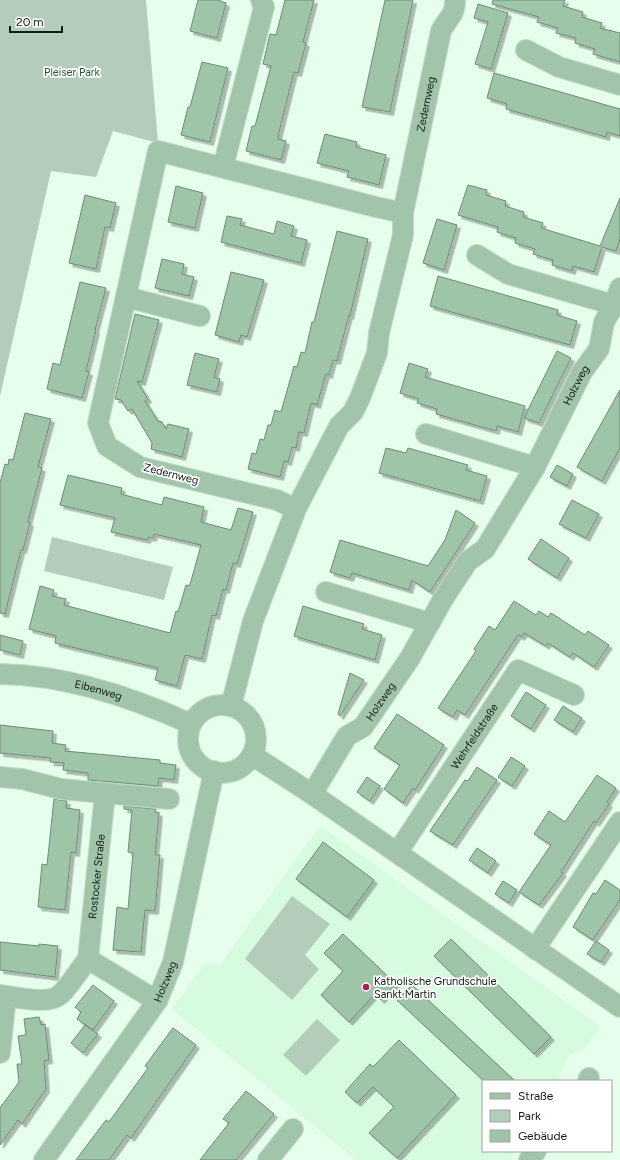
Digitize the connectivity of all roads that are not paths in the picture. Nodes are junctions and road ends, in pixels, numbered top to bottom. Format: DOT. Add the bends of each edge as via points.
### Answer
graph roads {
  1 [pos="261,0"];
  2 [pos="455,0"];
  3 [pos="526,50"];
  4 [pos="620,85"];
  5 [pos="223,166"];
  6 [pos="403,213"];
  7 [pos="477,255"];
  8 [pos="126,297"];
  9 [pos="617,297"];
  10 [pos="200,316"];
  11 [pos="426,434"];
  12 [pos="534,467"];
  13 [pos="296,509"];
  14 [pos="326,592"];
  15 [pos="430,623"];
  16 [pos="0,674"];
  17 [pos="574,695"];
  18 [pos="231,706"];
  19 [pos="191,724"];
  20 [pos="252,755"];
  21 [pos="214,772"];
  22 [pos="0,777"];
  23 [pos="105,793"];
  24 [pos="312,794"];
  25 [pos="170,799"];
  26 [pos="620,822"];
  27 [pos="397,853"];
  28 [pos="535,949"];
  29 [pos="88,959"];
  30 [pos="3,995"];
  31 [pos="157,1001"];
  32 [pos="620,1007"];
  33 [pos="0,1054"];
  34 [pos="293,1129"];
  35 [pos="535,1152"];
  36 [pos="44,1160"];
  37 [pos="268,1160"];
  38 [pos="528,1160"];
  1 -- 5 [label="street" via="264,7"];
  2 -- 6 [label="street, Zedernweg" via="453,15 445,21 441,31"];
  3 -- 4 [label="street" via="559,67"];
  5 -- 6 [label="street, Zedernweg"];
  5 -- 8 [label="street, Zedernweg" via="158,151"];
  6 -- 13 [label="street, Zedernweg" via="403,235 377,353 353,412 338,426"];
  7 -- 9 [label="street, Holzweg" via="508,274"];
  8 -- 10 [label="street"];
  8 -- 13 [label="street, Zedernweg" via="98,423 107,446 140,467 277,500"];
  9 -- 12 [label="street, Holzweg" via="604,322 599,348 582,372"];
  11 -- 12 [label="street"];
  12 -- 15 [label="street, Holzweg" via="485,549 468,561"];
  13 -- 18 [label="street, Zedernweg" via="253,621"];
  14 -- 15 [label="street"];
  15 -- 24 [label="street, Holzweg" via="410,658 363,727 347,736"];
  16 -- 19 [label="street, Eibenweg" via="63,681 112,694"];
  17 -- 27 [label="street, Wehrfeldstraße" via="518,670"];
  18 -- 19 [label="street" via="217,705 208,708"];
  18 -- 20 [label="street" via="244,713 252,722 256,744"];
  19 -- 21 [label="street" via="188,734 191,753 204,768"];
  20 -- 21 [label="street" via="234,770"];
  20 -- 24 [label="street"];
  21 -- 31 [label="street, Holzweg" via="173,962"];
  22 -- 23 [label="street" via="22,779 61,789"];
  23 -- 25 [label="street"];
  23 -- 29 [label="street, Rostocker Straße"];
  24 -- 27 [label="street"];
  26 -- 28 [label="street"];
  27 -- 28 [label="street"];
  28 -- 32 [label="street"];
  29 -- 30 [label="street" via="61,995 54,999 46,1001"];
  29 -- 31 [label="street"];
  30 -- 33 [label="street"];
  31 -- 36 [label="street, Holzweg"];
  34 -- 37 [label="street"];
  35 -- 38 [label="street"];
}
